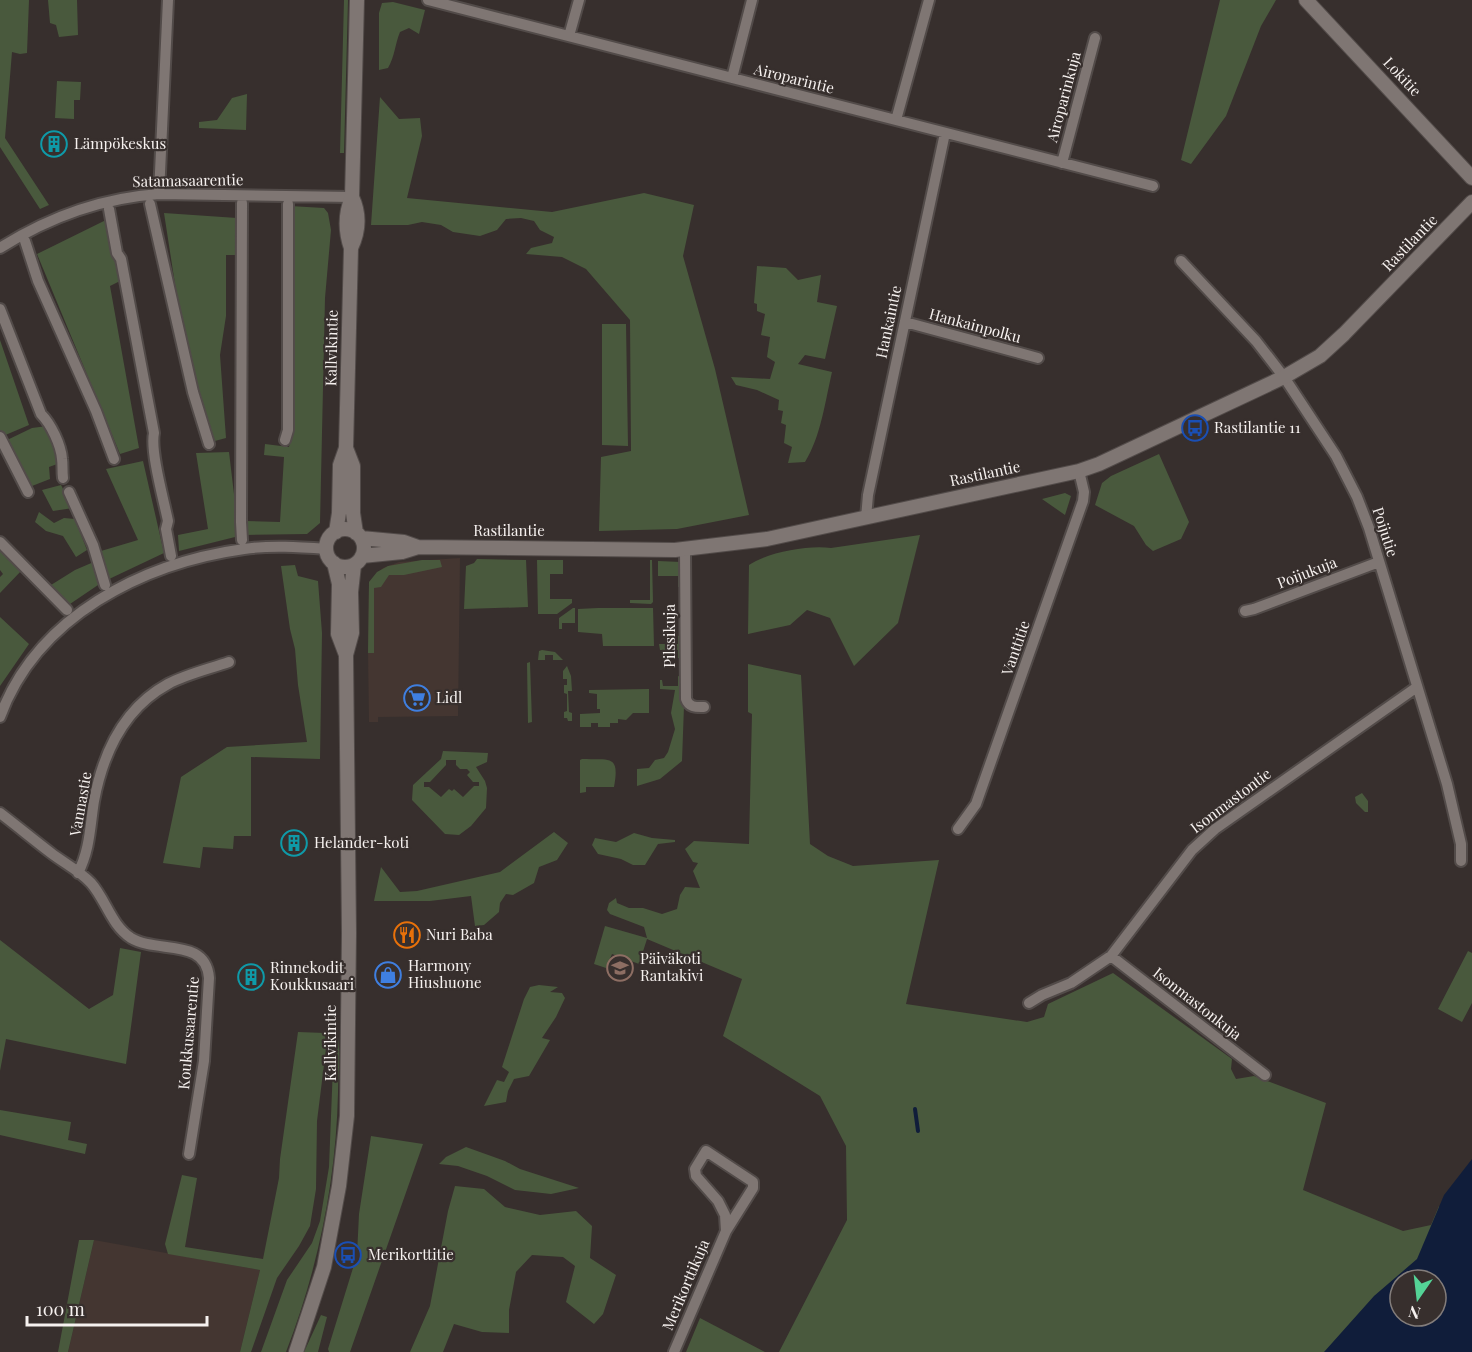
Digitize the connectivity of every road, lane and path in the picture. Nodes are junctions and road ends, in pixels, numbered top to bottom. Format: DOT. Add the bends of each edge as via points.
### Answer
graph roads {
  1 [pos="168,0"];
  2 [pos="357,0"];
  3 [pos="428,0"];
  4 [pos="579,0"];
  5 [pos="752,0"];
  6 [pos="929,0"];
  7 [pos="1306,0"];
  8 [pos="569,36"];
  9 [pos="1095,38"];
  10 [pos="732,78"];
  11 [pos="896,120"];
  12 [pos="945,133"];
  13 [pos="1062,163"];
  14 [pos="1472,177"];
  15 [pos="1152,186"];
  16 [pos="159,194"];
  17 [pos="352,197"];
  18 [pos="1472,202"];
  19 [pos="242,203"];
  20 [pos="150,204"];
  21 [pos="288,204"];
  22 [pos="109,209"];
  23 [pos="25,241"];
  24 [pos="0,248"];
  25 [pos="1180,261"];
  26 [pos="0,309"];
  27 [pos="905,322"];
  28 [pos="1038,358"];
  29 [pos="1284,377"];
  30 [pos="0,437"];
  31 [pos="285,440"];
  32 [pos="209,444"];
  33 [pos="346,448"];
  34 [pos="114,459"];
  35 [pos="1079,471"];
  36 [pos="63,478"];
  37 [pos="28,492"];
  38 [pos="69,492"];
  39 [pos="866,518"];
  40 [pos="336,532"];
  41 [pos="359,535"];
  42 [pos="242,540"];
  43 [pos="0,542"];
  44 [pos="418,547"];
  45 [pos="327,549"];
  46 [pos="685,550"];
  47 [pos="171,556"];
  48 [pos="358,560"];
  49 [pos="1379,562"];
  50 [pos="334,563"];
  51 [pos="105,585"];
  52 [pos="67,610"];
  53 [pos="1245,611"];
  54 [pos="346,655"];
  55 [pos="229,662"];
  56 [pos="1417,687"];
  57 [pos="704,707"];
  58 [pos="0,717"];
  59 [pos="0,813"];
  60 [pos="958,830"];
  61 [pos="1461,861"];
  62 [pos="78,873"];
  63 [pos="1111,957"];
  64 [pos="1029,1003"];
  65 [pos="1265,1075"];
  66 [pos="189,1154"];
  67 [pos="726,1231"];
  68 [pos="296,1352"];
  69 [pos="674,1352"];
  1 -- 16 [label="street"];
  2 -- 17 [label="main road, Kallvikintie"];
  3 -- 8 [label="street, Airoparintie"];
  4 -- 8 [label="street"];
  5 -- 10 [label="street"];
  6 -- 11 [label="street"];
  7 -- 14 [label="main road, Lokitie"];
  8 -- 10 [label="street, Airoparintie"];
  9 -- 13 [label="street, Airoparinkuja"];
  10 -- 11 [label="street, Airoparintie"];
  11 -- 12 [label="street, Airoparintie"];
  12 -- 13 [label="street, Airoparintie"];
  12 -- 27 [label="street, Hankaintie"];
  13 -- 15 [label="street, Airoparintie"];
  16 -- 17 [label="street, Satamasaarentie"];
  16 -- 24 [label="street, Satamasaarentie" via="107,201 59,216"];
  17 -- 33 [label="main road, Kallvikintie" via="347,209 346,236 351,248"];
  18 -- 29 [label="main road, Rastilantie" via="1344,334 1320,356"];
  19 -- 42 [label="street"];
  20 -- 32 [label="street" via="193,392"];
  21 -- 31 [label="street"];
  22 -- 47 [label="street" via="153,433"];
  23 -- 34 [label="street" via="38,281"];
  25 -- 29 [label="street, Poijutie" via="1256,341"];
  26 -- 36 [label="street" via="41,414 50,423 63,459"];
  27 -- 28 [label="street, Hankainpolku"];
  27 -- 39 [label="street, Hankaintie"];
  29 -- 35 [label="main road, Rastilantie"];
  29 -- 49 [label="street, Poijutie" via="1348,478"];
  30 -- 37 [label="street"];
  33 -- 40 [label="main road, Kallvikintie" via="340,465"];
  33 -- 41 [label="main road, Kallvikintie" via="353,466 352,513"];
  35 -- 39 [label="main road, Rastilantie"];
  35 -- 60 [label="street, Vanttitie" via="1083,501 980,794"];
  38 -- 51 [label="street" via="93,545"];
  39 -- 46 [label="main road, Rastilantie" via="767,539"];
  40 -- 41 [label="main road" via="346,529"];
  40 -- 45 [label="main road"];
  41 -- 44 [label="main road, Rastilantie"];
  41 -- 48 [label="main road" via="364,549"];
  43 -- 52 [label="street"];
  44 -- 46 [label="main road, Rastilantie"];
  44 -- 48 [label="main road, Rastilantie"];
  45 -- 50 [label="main road"];
  45 -- 58 [label="street" via="243,549 154,572 108,593 73,617 46,644 17,681"];
  46 -- 57 [label="street, Pilssikuja" via="686,699 692,707"];
  48 -- 50 [label="main road" via="344,567"];
  48 -- 54 [label="main road, Kallvikintie" via="351,592 352,633"];
  49 -- 53 [label="street, Poijukuja"];
  49 -- 56 [label="street, Poijutie"];
  50 -- 54 [label="main road, Kallvikintie" via="339,584 338,634"];
  54 -- 68 [label="main road, Kallvikintie" via="346,1123 324,1267"];
  55 -- 62 [label="street, Vannastie" via="166,685 123,724 101,773 88,849"];
  56 -- 61 [label="street, Poijutie" via="1447,784 1461,844"];
  56 -- 63 [label="street, Isonmastontie" via="1203,839"];
  59 -- 62 [label="street, Koukkusaarentie"];
  62 -- 66 [label="street, Koukkusaarentie" via="93,886 114,920 131,938 191,951 209,968 204,1061"];
  63 -- 64 [label="street, Isonmastontie" via="1071,983"];
  63 -- 65 [label="street, Isonmastonkuja"];
  67 -- 67 [label="street, Merikorttikuja" via="754,1184 706,1151 695,1169 696,1176 718,1201 725,1215"];
  67 -- 69 [label="street, Merikorttikuja"];
}
